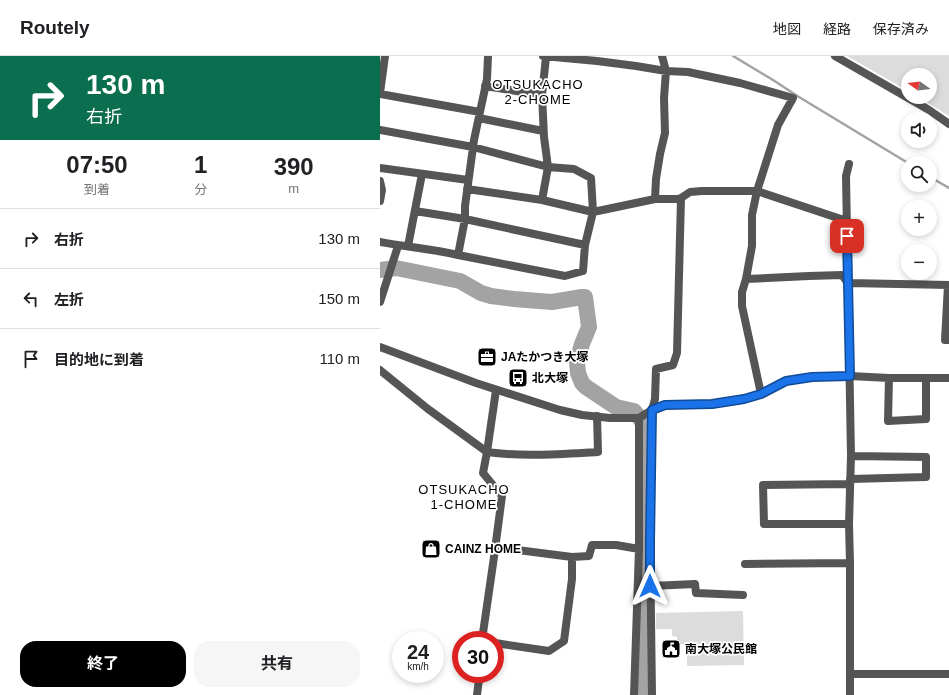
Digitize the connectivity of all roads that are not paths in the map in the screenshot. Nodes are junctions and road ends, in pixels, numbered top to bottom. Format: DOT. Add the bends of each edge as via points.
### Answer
graph roads {
  1 [pos="385,56"];
  2 [pos="488,56"];
  3 [pos="544,56"];
  4 [pos="662,56"];
  5 [pos="835,56"];
  6 [pos="666,71"];
  7 [pos="381,79"];
  8 [pos="485,86"];
  9 [pos="380,94"];
  10 [pos="542,95"];
  11 [pos="479,115"];
  12 [pos="949,124"];
  13 [pos="380,130"];
  14 [pos="543,132"];
  15 [pos="473,147"];
  16 [pos="849,164"];
  17 [pos="548,167"];
  18 [pos="380,168"];
  19 [pos="422,174"];
  20 [pos="468,180"];
  21 [pos="380,181"];
  22 [pos="467,189"];
  23 [pos="756,191"];
  24 [pos="681,198"];
  25 [pos="655,199"];
  26 [pos="542,200"];
  27 [pos="380,201"];
  28 [pos="380,210"];
  29 [pos="415,211"];
  30 [pos="593,212"];
  31 [pos="465,219"];
  32 [pos="847,221"];
  33 [pos="380,242"];
  34 [pos="585,245"];
  35 [pos="398,246"];
  36 [pos="408,246"];
  37 [pos="458,255"];
  38 [pos="746,279"];
  39 [pos="848,283"];
  40 [pos="949,285"];
  41 [pos="380,302"];
  42 [pos="949,340"];
  43 [pos="380,347"];
  44 [pos="380,370"];
  45 [pos="850,376"];
  46 [pos="889,378"];
  47 [pos="926,378"];
  48 [pos="949,378"];
  49 [pos="496,390"];
  50 [pos="761,394"];
  51 [pos="652,410"];
  52 [pos="597,416"];
  53 [pos="639,418"];
  54 [pos="488,452"];
  55 [pos="851,456"];
  56 [pos="850,482"];
  57 [pos="849,524"];
  58 [pos="495,548"];
  59 [pos="639,549"];
  60 [pos="572,557"];
  61 [pos="850,563"];
  62 [pos="745,564"];
  63 [pos="650,586"];
  64 [pos="743,595"];
  65 [pos="483,631"];
  66 [pos="504,644"];
  67 [pos="850,674"];
  68 [pos="949,674"];
  69 [pos="478,683"];
  70 [pos="477,695"];
  71 [pos="634,695"];
  72 [pos="652,695"];
  73 [pos="850,695"];
  1 -- 7 [label="street"];
  2 -- 8 [label="street"];
  3 -- 6 [label="street"];
  3 -- 10 [label="street"];
  4 -- 6 [label="street"];
  5 -- 12 [label="street"];
  6 -- 23 [label="street" via="688,72 724,79 793,98 778,125"];
  6 -- 25 [label="street" via="665,133 656,179"];
  7 -- 9 [label="street"];
  8 -- 10 [label="street"];
  8 -- 11 [label="street"];
  9 -- 11 [label="street"];
  10 -- 14 [label="street"];
  11 -- 14 [label="street"];
  11 -- 15 [label="street"];
  13 -- 15 [label="street"];
  14 -- 17 [label="street"];
  15 -- 17 [label="street"];
  15 -- 20 [label="street"];
  16 -- 32 [label="street" via="846,176"];
  17 -- 26 [label="street"];
  17 -- 30 [label="street" via="574,169 591,178"];
  18 -- 19 [label="street"];
  19 -- 20 [label="street"];
  19 -- 29 [label="street"];
  20 -- 22 [label="street"];
  21 -- 27 [label="street"];
  22 -- 26 [label="street"];
  22 -- 31 [label="street"];
  23 -- 24 [label="street" via="702,190 690,192"];
  23 -- 32 [label="street"];
  23 -- 38 [label="street" via="752,215 752,246"];
  24 -- 25 [label="street"];
  24 -- 51 [label="street" via="677,353 673,366 656,369"];
  25 -- 30 [label="street"];
  26 -- 30 [label="street"];
  27 -- 28 [label="street"];
  29 -- 31 [label="street"];
  29 -- 36 [label="street"];
  30 -- 34 [label="street"];
  31 -- 34 [label="street"];
  31 -- 37 [label="street"];
  32 -- 39 [label="street"];
  33 -- 35 [label="street"];
  34 -- 37 [label="street" via="583,271 565,276"];
  35 -- 36 [label="street"];
  35 -- 41 [label="street"];
  36 -- 37 [label="street"];
  38 -- 39 [label="street" via="842,275"];
  38 -- 50 [label="street" via="742,292 742,306"];
  39 -- 40 [label="street"];
  39 -- 45 [label="street"];
  40 -- 42 [label="street" via="945,340"];
  43 -- 49 [label="street"];
  44 -- 54 [label="street" via="428,409"];
  45 -- 46 [label="street"];
  45 -- 50 [label="street" via="786,381"];
  45 -- 55 [label="street"];
  46 -- 47 [label="street"];
  46 -- 47 [label="street" via="888,421 926,420"];
  47 -- 48 [label="street"];
  49 -- 52 [label="street" via="560,410"];
  49 -- 54 [label="street"];
  50 -- 51 [label="street" via="729,402 665,405"];
  51 -- 53 [label="street"];
  51 -- 63 [label="street"];
  52 -- 53 [label="street"];
  52 -- 54 [label="street" via="598,452 545,455"];
  53 -- 59 [label="street"];
  54 -- 58 [label="street" via="483,473 502,496"];
  55 -- 56 [label="street"];
  55 -- 56 [label="street" via="926,457 926,477"];
  56 -- 57 [label="street"];
  56 -- 57 [label="street" via="763,485 764,524"];
  57 -- 61 [label="street"];
  58 -- 60 [label="street"];
  58 -- 65 [label="street"];
  59 -- 60 [label="street" via="616,545 592,545 589,556"];
  59 -- 71 [label="street"];
  60 -- 66 [label="street" via="572,579 564,641 548,651"];
  61 -- 62 [label="street"];
  61 -- 67 [label="street"];
  63 -- 64 [label="street" via="695,584 696,593"];
  63 -- 72 [label="street"];
  67 -- 68 [label="street"];
  67 -- 73 [label="street"];
  69 -- 70 [label="street"];
}
